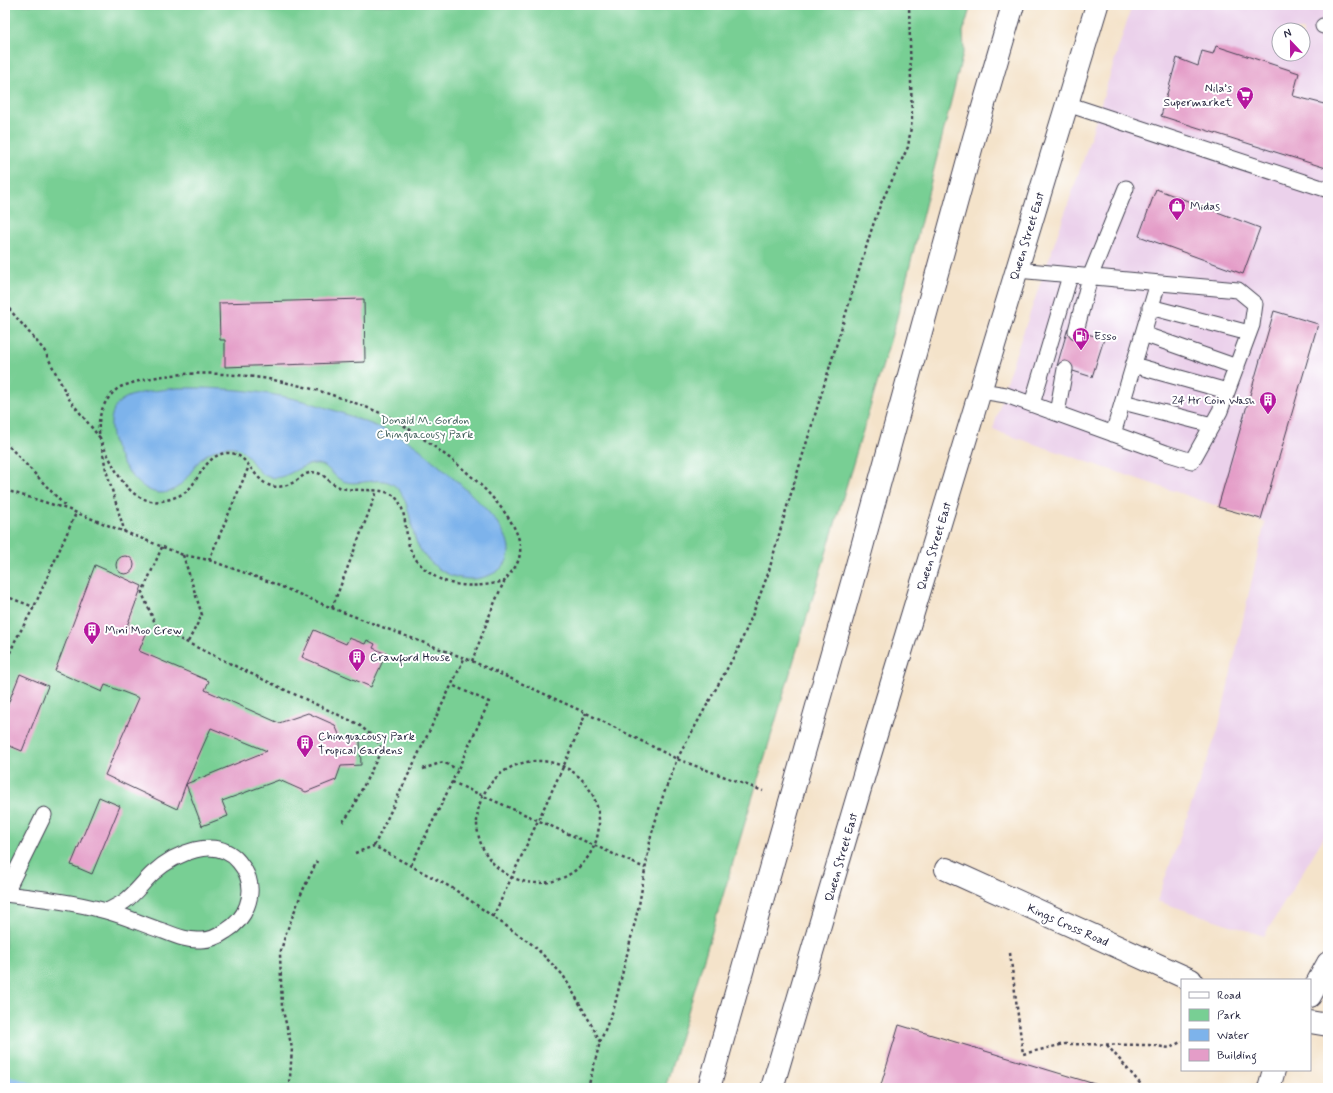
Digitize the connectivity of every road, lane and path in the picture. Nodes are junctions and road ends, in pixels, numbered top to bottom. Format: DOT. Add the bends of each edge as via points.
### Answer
graph roads {
  1 [pos="909,5"];
  2 [pos="1013,5"];
  3 [pos="1097,5"];
  4 [pos="1067,104"];
  5 [pos="1126,188"];
  6 [pos="1328,190"];
  7 [pos="1017,270"];
  8 [pos="1070,276"];
  9 [pos="1090,277"];
  10 [pos="1158,283"];
  11 [pos="5,304"];
  12 [pos="1150,307"];
  13 [pos="1076,331"];
  14 [pos="1143,334"];
  15 [pos="1249,334"];
  16 [pos="1133,365"];
  17 [pos="1237,367"];
  18 [pos="1065,369"];
  19 [pos="981,390"];
  20 [pos="1227,391"];
  21 [pos="1123,402"];
  22 [pos="1032,404"];
  23 [pos="1057,414"];
  24 [pos="1212,425"];
  25 [pos="1113,434"];
  26 [pos="100,439"];
  27 [pos="5,442"];
  28 [pos="250,466"];
  29 [pos="5,490"];
  30 [pos="377,491"];
  31 [pos="67,509"];
  32 [pos="76,513"];
  33 [pos="125,533"];
  34 [pos="162,547"];
  35 [pos="183,555"];
  36 [pos="209,560"];
  37 [pos="505,580"];
  38 [pos="5,596"];
  39 [pos="34,607"];
  40 [pos="332,608"];
  41 [pos="188,642"];
  42 [pos="464,659"];
  43 [pos="472,661"];
  44 [pos="5,664"];
  45 [pos="452,685"];
  46 [pos="586,713"];
  47 [pos="677,759"];
  48 [pos="564,765"];
  49 [pos="423,769"];
  50 [pos="457,769"];
  51 [pos="452,782"];
  52 [pos="763,791"];
  53 [pos="482,796"];
  54 [pos="44,815"];
  55 [pos="538,820"];
  56 [pos="341,824"];
  57 [pos="374,846"];
  58 [pos="594,846"];
  59 [pos="355,853"];
  60 [pos="317,861"];
  61 [pos="411,865"];
  62 [pos="646,868"];
  63 [pos="946,869"];
  64 [pos="512,877"];
  65 [pos="5,894"];
  66 [pos="106,911"];
  67 [pos="493,918"];
  68 [pos="1010,953"];
  69 [pos="1328,963"];
  70 [pos="1189,979"];
  71 [pos="1311,994"];
  72 [pos="1311,1022"];
  73 [pos="1328,1025"];
  74 [pos="600,1042"];
  75 [pos="1181,1042"];
  76 [pos="1107,1044"];
  77 [pos="1274,1071"];
  78 [pos="287,1088"];
  79 [pos="588,1088"];
  80 [pos="709,1088"];
  81 [pos="772,1088"];
  82 [pos="1144,1088"];
  83 [pos="1269,1088"];
  1 -- 47 [label="path" via="912,120 908,147 872,228 768,574 738,649"];
  2 -- 80 [label="main road"];
  3 -- 4 [label="main road, Queen Street East"];
  4 -- 6 [label="lane"];
  4 -- 7 [label="main road, Queen Street East"];
  5 -- 9 [label="lane"];
  7 -- 8 [label="lane"];
  7 -- 19 [label="main road, Queen Street East"];
  8 -- 9 [label="lane"];
  8 -- 22 [label="lane"];
  9 -- 10 [label="lane"];
  9 -- 13 [label="lane"];
  10 -- 12 [label="lane"];
  10 -- 15 [label="lane" via="1238,290 1255,304"];
  11 -- 26 [label="path" via="44,350 69,399"];
  12 -- 14 [label="lane"];
  12 -- 15 [label="lane"];
  14 -- 16 [label="lane"];
  14 -- 17 [label="lane"];
  15 -- 17 [label="lane"];
  16 -- 20 [label="lane"];
  16 -- 21 [label="lane"];
  17 -- 20 [label="lane"];
  18 -- 23 [label="lane"];
  19 -- 22 [label="lane"];
  19 -- 81 [label="main road, Queen Street East"];
  20 -- 24 [label="lane"];
  21 -- 24 [label="lane"];
  21 -- 25 [label="lane"];
  22 -- 23 [label="lane"];
  23 -- 25 [label="lane"];
  24 -- 25 [label="lane" via="1192,461"];
  26 -- 28 [label="path" via="124,484 135,495 152,501 172,499 188,490 213,458 227,453 240,456"];
  26 -- 33 [label="path" via="106,470"];
  26 -- 37 [label="path" via="99,418 104,404 117,388 165,376 235,375 296,384 333,395 402,424 462,468 492,498 518,533 520,544 520,555 515,570"];
  27 -- 31 [label="path"];
  28 -- 30 [label="path" via="258,479 268,485 281,486 293,483 306,474 317,472 343,489"];
  28 -- 36 [label="path"];
  29 -- 31 [label="path"];
  30 -- 37 [label="path" via="388,491 397,497 402,508 410,549 418,563 433,576 451,584 473,586"];
  30 -- 40 [label="path"];
  31 -- 32 [label="path"];
  32 -- 33 [label="path"];
  32 -- 39 [label="path"];
  33 -- 34 [label="path"];
  34 -- 35 [label="path"];
  34 -- 41 [label="path" via="142,593 157,628"];
  35 -- 36 [label="path"];
  35 -- 41 [label="path" via="202,615"];
  36 -- 40 [label="path"];
  37 -- 43 [label="path"];
  38 -- 39 [label="path"];
  39 -- 44 [label="path"];
  40 -- 42 [label="path"];
  41 -- 56 [label="path" via="358,724 377,742 382,749 350,813"];
  42 -- 43 [label="path"];
  42 -- 45 [label="path"];
  43 -- 46 [label="path"];
  45 -- 50 [label="path" via="489,702"];
  45 -- 57 [label="path"];
  46 -- 47 [label="path"];
  46 -- 48 [label="path"];
  47 -- 52 [label="path"];
  47 -- 62 [label="path" via="651,836"];
  48 -- 53 [label="path" via="540,760 516,763 496,777"];
  48 -- 55 [label="path"];
  48 -- 58 [label="path" via="582,780 595,802 599,824"];
  49 -- 50 [label="path" via="443,762"];
  50 -- 51 [label="path"];
  51 -- 53 [label="path"];
  51 -- 61 [label="path"];
  53 -- 55 [label="path"];
  53 -- 64 [label="path" via="477,821 481,843 492,863"];
  54 -- 65 [label="lane"];
  55 -- 58 [label="path"];
  55 -- 64 [label="path"];
  57 -- 59 [label="path"];
  57 -- 61 [label="path"];
  58 -- 62 [label="path"];
  58 -- 64 [label="path" via="581,867 560,881 535,884"];
  60 -- 78 [label="path" via="302,892 280,954 282,1007 292,1048"];
  61 -- 67 [label="path" via="454,889"];
  62 -- 74 [label="path" via="614,1008"];
  63 -- 70 [label="main road, Kings Cross Road"];
  64 -- 67 [label="path"];
  65 -- 66 [label="lane"];
  66 -- 66 [label="lane" via="185,939 202,940 218,936 233,927 244,914 250,898 250,883 245,869 236,858 223,850 208,847 188,852 169,862 152,874 126,900"];
  67 -- 74 [label="path" via="532,945 563,975"];
  68 -- 76 [label="path" via="1023,1054 1064,1044"];
  69 -- 71 [label="main road"];
  72 -- 73 [label="main road"];
  74 -- 79 [label="path"];
  75 -- 76 [label="path" via="1170,1048"];
  76 -- 82 [label="path"];
  77 -- 83 [label="main road"];
}
